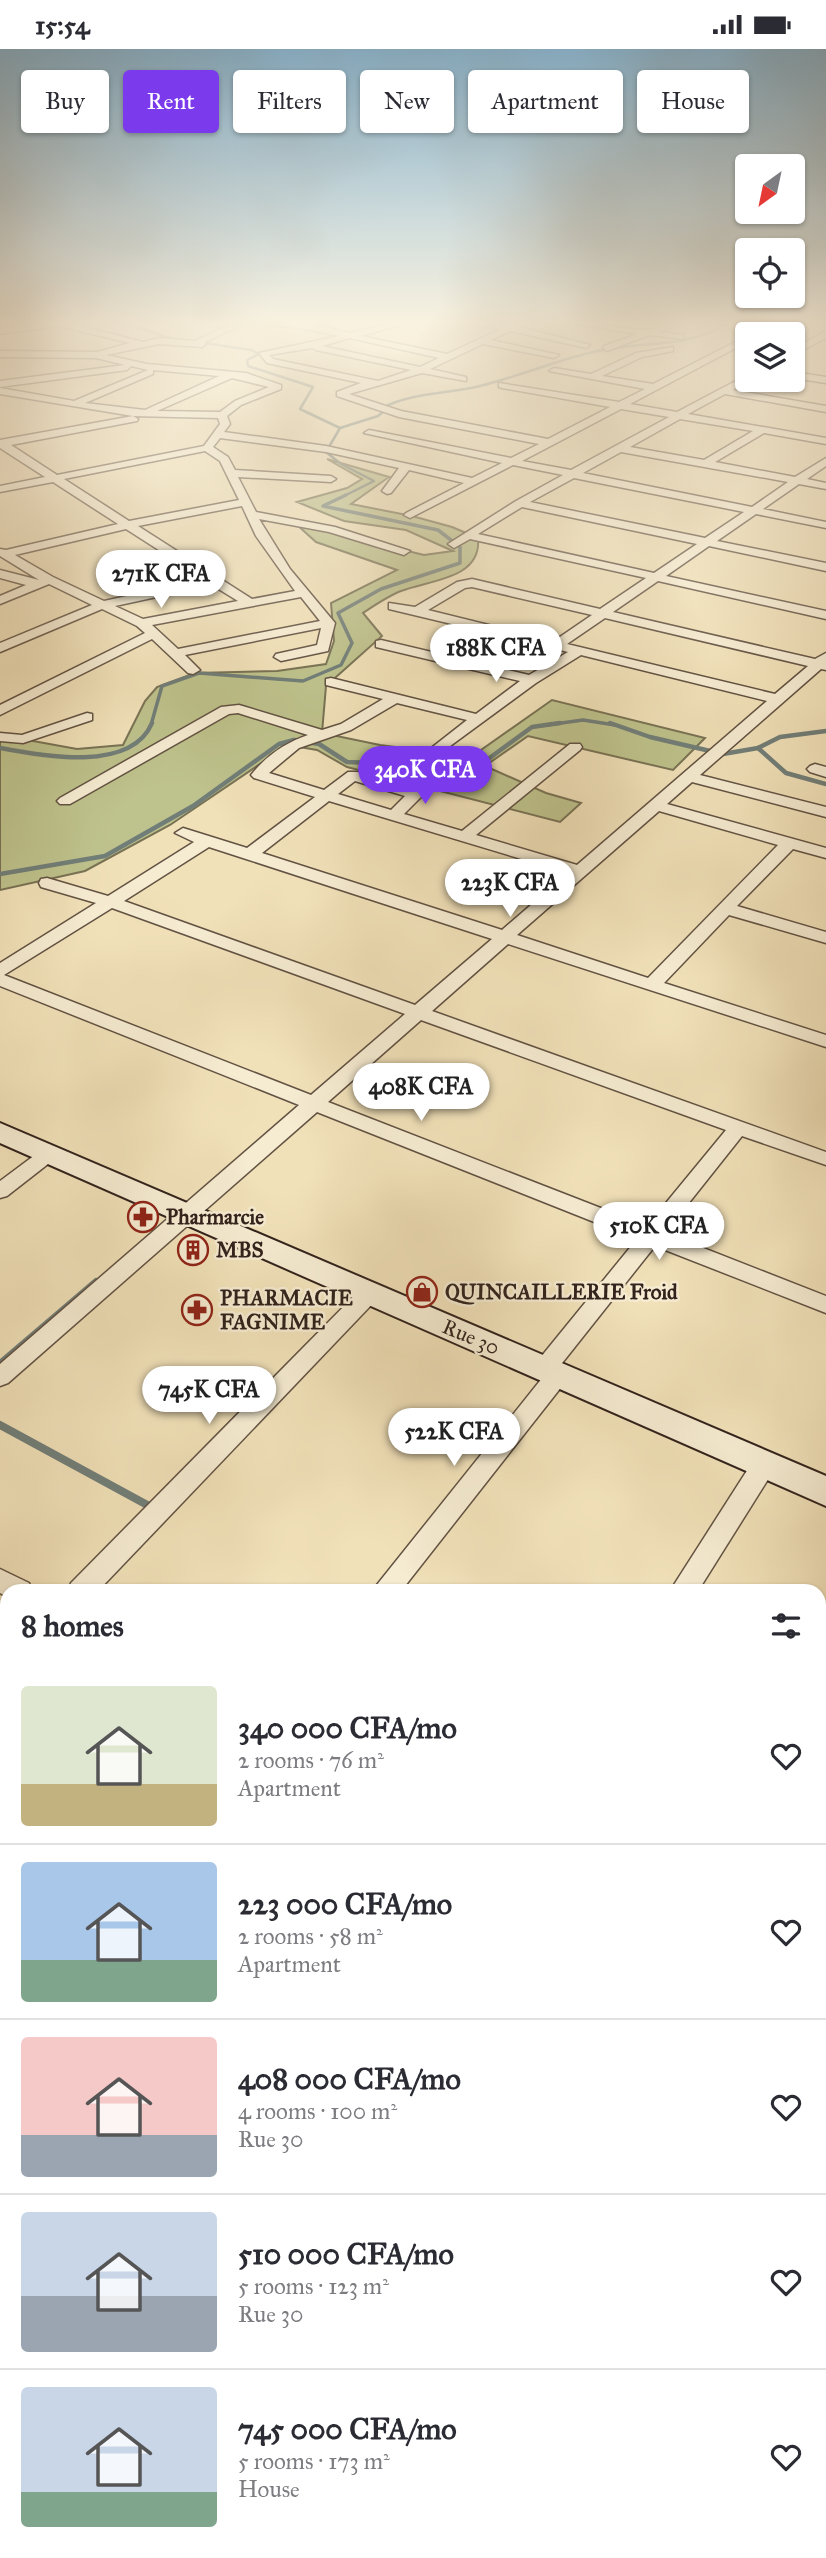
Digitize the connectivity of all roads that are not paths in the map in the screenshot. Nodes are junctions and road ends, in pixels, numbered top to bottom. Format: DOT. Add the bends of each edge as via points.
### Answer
graph roads {
  1 [pos="37,437"];
  2 [pos="214,437"];
  3 [pos="239,437"];
  4 [pos="389,437"];
  5 [pos="521,437"];
  6 [pos="557,437"];
  7 [pos="638,437"];
  8 [pos="751,437"];
  9 [pos="804,437"];
  10 [pos="826,441"];
  11 [pos="547,442"];
  12 [pos="1,444"];
  13 [pos="619,447"];
  14 [pos="207,448"];
  15 [pos="826,461"];
  16 [pos="512,462"];
  17 [pos="705,464"];
  18 [pos="405,468"];
  19 [pos="232,473"];
  20 [pos="574,474"];
  21 [pos="55,478"];
  22 [pos="331,479"];
  23 [pos="471,481"];
  24 [pos="797,481"];
  25 [pos="826,486"];
  26 [pos="0,489"];
  27 [pos="387,491"];
  28 [pos="244,502"];
  29 [pos="520,503"];
  30 [pos="753,511"];
  31 [pos="250,514"];
  32 [pos="410,515"];
  33 [pos="126,525"];
  34 [pos="826,525"];
  35 [pos="468,535"];
  36 [pos="707,542"];
  37 [pos="454,544"];
  38 [pos="404,551"];
  39 [pos="3,553"];
  40 [pos="826,567"];
  41 [pos="0,574"];
  42 [pos="657,577"];
  43 [pos="212,581"];
  44 [pos="43,582"];
  45 [pos="304,593"];
  46 [pos="0,600"];
  47 [pos="248,602"];
  48 [pos="102,605"];
  49 [pos="393,606"];
  50 [pos="417,611"];
  51 [pos="602,614"];
  52 [pos="826,615"];
  53 [pos="329,624"];
  54 [pos="148,629"];
  55 [pos="381,644"];
  56 [pos="555,646"];
  57 [pos="0,648"];
  58 [pos="577,652"];
  59 [pos="176,653"];
  60 [pos="281,657"];
  61 [pos="823,662"];
  62 [pos="193,670"];
  63 [pos="531,681"];
  64 [pos="331,682"];
  65 [pos="395,698"];
  66 [pos="777,699"];
  67 [pos="0,711"];
  68 [pos="87,717"];
  69 [pos="476,718"];
  70 [pos="319,734"];
  71 [pos="0,737"];
  72 [pos="575,747"];
  73 [pos="437,749"];
  74 [pos="688,776"];
  75 [pos="325,795"];
  76 [pos="65,801"];
  77 [pos="655,805"];
  78 [pos="826,812"];
  79 [pos="393,816"];
  80 [pos="183,834"];
  81 [pos="464,837"];
  82 [pos="206,841"];
  83 [pos="789,843"];
  84 [pos="826,853"];
  85 [pos="248,855"];
  86 [pos="578,871"];
  87 [pos="47,883"];
  88 [pos="111,902"];
  89 [pos="725,908"];
  90 [pos="503,937"];
  91 [pos="826,938"];
  92 [pos="0,971"];
  93 [pos="0,980"];
  94 [pos="651,985"];
  95 [pos="417,1012"];
  96 [pos="826,1041"];
  97 [pos="314,1103"];
  98 [pos="739,1127"];
  99 [pos="0,1132"];
  100 [pos="50,1153"];
  101 [pos="826,1159"];
  102 [pos="0,1191"];
  103 [pos="187,1213"];
  104 [pos="651,1236"];
  105 [pos="370,1293"];
  106 [pos="826,1305"];
  107 [pos="551,1372"];
  108 [pos="0,1377"];
  109 [pos="764,1465"];
  110 [pos="826,1492"];
  111 [pos="88,1584"];
  112 [pos="390,1584"];
  113 [pos="688,1584"];
  1 -- 12 [label="street"];
  2 -- 14 [label="street"];
  3 -- 18 [label="street" via="326,449"];
  4 -- 16 [label="street"];
  5 -- 11 [label="street"];
  6 -- 11 [label="street"];
  7 -- 13 [label="street"];
  8 -- 17 [label="street"];
  9 -- 10 [label="street"];
  11 -- 16 [label="street"];
  12 -- 21 [label="street"];
  13 -- 17 [label="street"];
  13 -- 20 [label="street"];
  14 -- 19 [label="street" via="230,459"];
  14 -- 21 [label="street"];
  15 -- 24 [label="street"];
  16 -- 20 [label="street"];
  16 -- 23 [label="street"];
  17 -- 24 [label="street"];
  18 -- 23 [label="street"];
  18 -- 27 [label="street"];
  19 -- 22 [label="street"];
  19 -- 28 [label="street"];
  20 -- 29 [label="street"];
  20 -- 30 [label="street"];
  21 -- 26 [label="street"];
  21 -- 33 [label="street"];
  23 -- 32 [label="street"];
  24 -- 25 [label="street"];
  24 -- 30 [label="street"];
  28 -- 31 [label="street"];
  28 -- 33 [label="street"];
  29 -- 35 [label="street"];
  29 -- 36 [label="street"];
  30 -- 34 [label="street"];
  30 -- 36 [label="street"];
  31 -- 38 [label="street" via="331,529"];
  31 -- 45 [label="street"];
  33 -- 39 [label="street"];
  33 -- 43 [label="street"];
  35 -- 37 [label="street"];
  35 -- 42 [label="street"];
  36 -- 40 [label="street"];
  36 -- 42 [label="street"];
  39 -- 44 [label="street"];
  41 -- 44 [label="street"];
  42 -- 51 [label="street"];
  42 -- 52 [label="street"];
  43 -- 47 [label="street"];
  43 -- 48 [label="street"];
  44 -- 46 [label="street"];
  44 -- 48 [label="street"];
  45 -- 47 [label="street"];
  45 -- 53 [label="street"];
  47 -- 54 [label="street"];
  48 -- 54 [label="street"];
  48 -- 57 [label="street"];
  49 -- 50 [label="street"];
  50 -- 51 [label="street" via="472,583"];
  50 -- 56 [label="street"];
  51 -- 56 [label="street"];
  51 -- 61 [label="street"];
  53 -- 59 [label="street"];
  53 -- 60 [label="street" via="323,647"];
  54 -- 59 [label="street"];
  54 -- 67 [label="street"];
  55 -- 63 [label="street"];
  56 -- 58 [label="street"];
  58 -- 63 [label="street"];
  58 -- 66 [label="street"];
  59 -- 62 [label="street"];
  61 -- 66 [label="street"];
  63 -- 69 [label="street"];
  64 -- 65 [label="street"];
  65 -- 69 [label="street"];
  65 -- 70 [label="street" via="346,727"];
  66 -- 74 [label="street"];
  68 -- 71 [label="street" via="23,739"];
  69 -- 73 [label="street"];
  70 -- 75 [label="street" via="294,745 259,775"];
  70 -- 76 [label="street" via="239,709 226,710"];
  72 -- 81 [label="street"];
  74 -- 77 [label="street"];
  74 -- 78 [label="street"];
  75 -- 79 [label="street"];
  75 -- 79 [label="street" via="354,775 416,794"];
  75 -- 85 [label="street"];
  77 -- 83 [label="street"];
  77 -- 86 [label="street"];
  79 -- 81 [label="street"];
  80 -- 82 [label="street"];
  81 -- 86 [label="street"];
  82 -- 85 [label="street"];
  82 -- 88 [label="street"];
  83 -- 84 [label="street"];
  83 -- 89 [label="street"];
  85 -- 90 [label="street"];
  86 -- 90 [label="street"];
  87 -- 88 [label="street"];
  88 -- 92 [label="street"];
  88 -- 95 [label="street"];
  89 -- 91 [label="street"];
  89 -- 94 [label="street"];
  90 -- 94 [label="street"];
  90 -- 95 [label="street"];
  93 -- 97 [label="street"];
  94 -- 96 [label="street"];
  95 -- 97 [label="street"];
  95 -- 98 [label="street"];
  97 -- 103 [label="street"];
  97 -- 104 [label="street"];
  98 -- 101 [label="street"];
  98 -- 104 [label="street"];
  99 -- 100 [label="main road, Rue 30"];
  100 -- 102 [label="street"];
  100 -- 103 [label="main road, Rue 30"];
  103 -- 105 [label="main road, Rue 30"];
  103 -- 108 [label="street"];
  104 -- 106 [label="street"];
  104 -- 107 [label="street"];
  105 -- 107 [label="main road, Rue 30"];
  105 -- 111 [label="street"];
  107 -- 109 [label="main road, Rue 30"];
  107 -- 112 [label="street"];
  109 -- 110 [label="main road, Rue 30"];
  109 -- 113 [label="street"];
}
